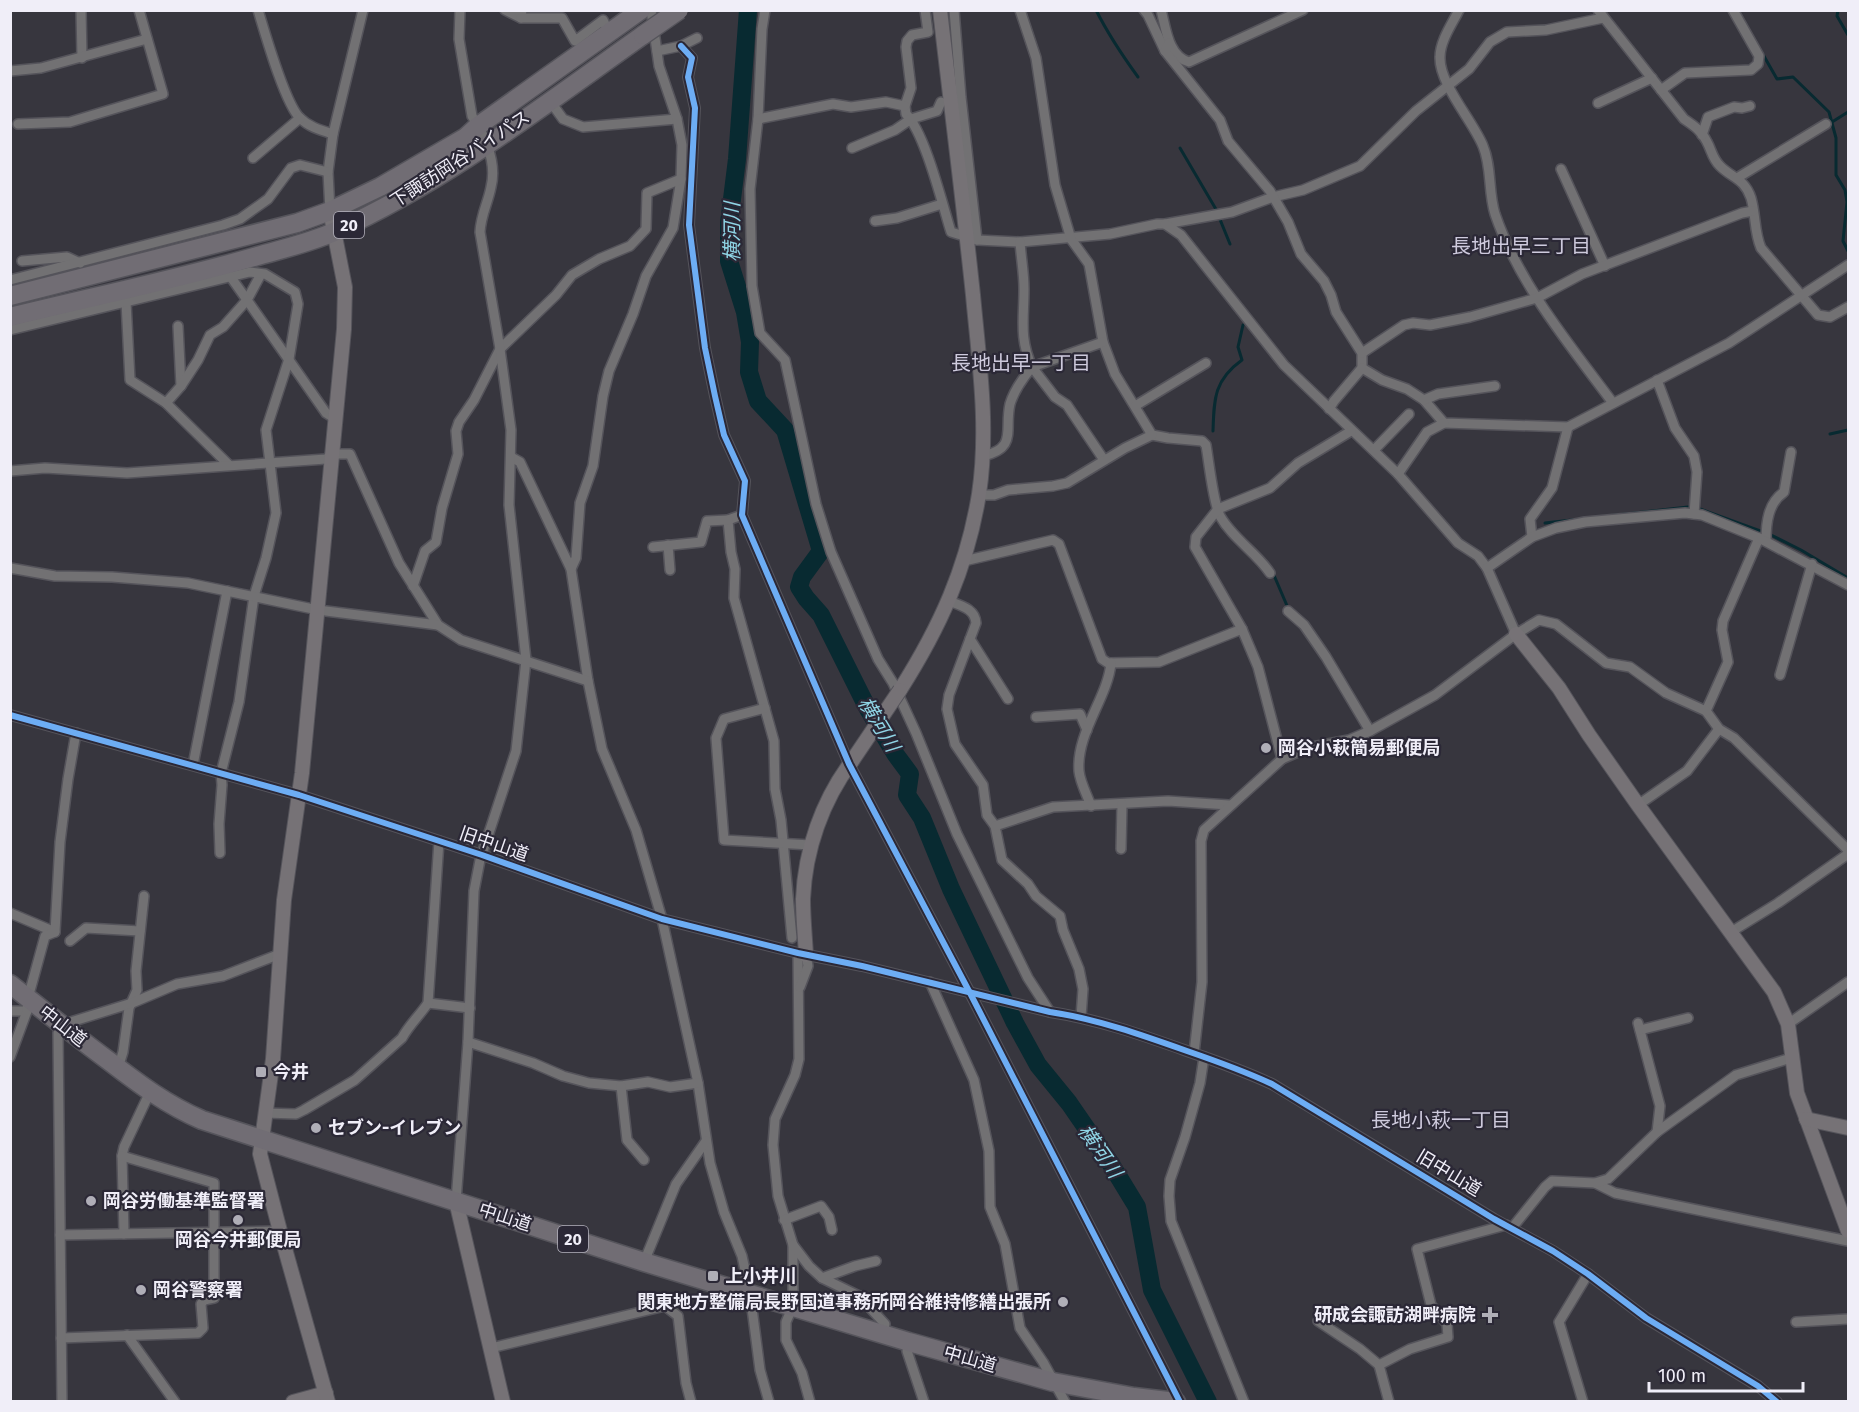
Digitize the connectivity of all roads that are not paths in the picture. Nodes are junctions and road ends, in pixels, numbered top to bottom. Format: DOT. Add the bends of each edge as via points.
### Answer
graph roads {
  1 [pos="81,10"];
  2 [pos="138,10"];
  3 [pos="258,10"];
  4 [pos="363,10"];
  5 [pos="460,10"];
  6 [pos="505,10"];
  7 [pos="678,10"];
  8 [pos="765,10"];
  9 [pos="925,10"];
  10 [pos="940,10"];
  11 [pos="954,10"];
  12 [pos="1020,10"];
  13 [pos="1144,10"];
  14 [pos="1161,10"];
  15 [pos="1303,10"];
  16 [pos="1459,10"];
  17 [pos="1733,10"];
  18 [pos="643,12"];
  19 [pos="521,14"];
  20 [pos="1601,14"];
  21 [pos="1284,15"];
  22 [pos="606,21"];
  23 [pos="697,38"];
  24 [pos="147,39"];
  25 [pos="681,46"];
  26 [pos="1167,47"];
  27 [pos="657,51"];
  28 [pos="82,58"];
  29 [pos="10,71"];
  30 [pos="1652,78"];
  31 [pos="1449,87"];
  32 [pos="1661,90"];
  33 [pos="550,101"];
  34 [pos="941,102"];
  35 [pos="1598,103"];
  36 [pos="905,106"];
  37 [pos="1750,106"];
  38 [pos="300,118"];
  39 [pos="677,119"];
  40 [pos="758,119"];
  41 [pos="911,120"];
  42 [pos="18,124"];
  43 [pos="1826,124"];
  44 [pos="478,126"];
  45 [pos="333,134"];
  46 [pos="1702,135"];
  47 [pos="487,146"];
  48 [pos="852,148"];
  49 [pos="253,158"];
  50 [pos="1561,169"];
  51 [pos="328,172"];
  52 [pos="1737,178"];
  53 [pos="681,179"];
  54 [pos="1273,197"];
  55 [pos="942,204"];
  56 [pos="330,211"];
  57 [pos="1753,211"];
  58 [pos="875,221"];
  59 [pos="1165,224"];
  60 [pos="334,232"];
  61 [pos="972,239"];
  62 [pos="1071,239"];
  63 [pos="1020,242"];
  64 [pos="22,261"];
  65 [pos="80,263"];
  66 [pos="1848,265"];
  67 [pos="1605,266"];
  68 [pos="261,274"];
  69 [pos="230,276"];
  70 [pos="10,280"];
  71 [pos="1801,295"];
  72 [pos="10,296"];
  73 [pos="1537,298"];
  74 [pos="246,300"];
  75 [pos="126,302"];
  76 [pos="1848,307"];
  77 [pos="10,317"];
  78 [pos="178,326"];
  79 [pos="10,330"];
  80 [pos="1103,342"];
  81 [pos="500,349"];
  82 [pos="1362,353"];
  83 [pos="289,359"];
  84 [pos="1206,363"];
  85 [pos="1032,367"];
  86 [pos="1362,368"];
  87 [pos="1657,380"];
  88 [pos="181,386"];
  89 [pos="1495,386"];
  90 [pos="1424,400"];
  91 [pos="166,403"];
  92 [pos="1613,403"];
  93 [pos="1135,406"];
  94 [pos="1329,409"];
  95 [pos="1409,414"];
  96 [pos="337,420"];
  97 [pos="1444,423"];
  98 [pos="1568,427"];
  99 [pos="1351,431"];
  100 [pos="1152,435"];
  101 [pos="1374,450"];
  102 [pos="1791,452"];
  103 [pos="333,454"];
  104 [pos="983,456"];
  105 [pos="511,457"];
  106 [pos="1104,460"];
  107 [pos="269,464"];
  108 [pos="230,465"];
  109 [pos="10,471"];
  110 [pos="1398,474"];
  111 [pos="979,495"];
  112 [pos="1218,509"];
  113 [pos="1694,514"];
  114 [pos="742,515"];
  115 [pos="728,520"];
  116 [pos="1532,537"];
  117 [pos="1763,539"];
  118 [pos="668,545"];
  119 [pos="653,547"];
  120 [pos="964,561"];
  121 [pos="1812,564"];
  122 [pos="10,568"];
  123 [pos="1487,568"];
  124 [pos="571,569"];
  125 [pos="670,570"];
  126 [pos="1270,573"];
  127 [pos="413,585"];
  128 [pos="1848,585"];
  129 [pos="227,591"];
  130 [pos="254,596"];
  131 [pos="950,601"];
  132 [pos="318,610"];
  133 [pos="1288,611"];
  134 [pos="438,625"];
  135 [pos="1242,628"];
  136 [pos="1516,634"];
  137 [pos="970,639"];
  138 [pos="526,660"];
  139 [pos="1111,663"];
  140 [pos="1780,675"];
  141 [pos="588,681"];
  142 [pos="1008,699"];
  143 [pos="765,708"];
  144 [pos="1706,711"];
  145 [pos="10,716"];
  146 [pos="1036,717"];
  147 [pos="1719,729"];
  148 [pos="1087,730"];
  149 [pos="1370,731"];
  150 [pos="76,733"];
  151 [pos="1282,759"];
  152 [pos="850,762"];
  153 [pos="194,765"];
  154 [pos="221,772"];
  155 [pos="299,795"];
  156 [pos="1122,804"];
  157 [pos="1638,805"];
  158 [pos="1091,806"];
  159 [pos="1229,806"];
  160 [pos="995,826"];
  161 [pos="439,841"];
  162 [pos="783,843"];
  163 [pos="811,845"];
  164 [pos="1121,849"];
  165 [pos="1848,852"];
  166 [pos="219,853"];
  167 [pos="482,855"];
  168 [pos="144,896"];
  169 [pos="10,913"];
  170 [pos="662,919"];
  171 [pos="140,931"];
  172 [pos="55,932"];
  173 [pos="1731,932"];
  174 [pos="792,938"];
  175 [pos="69,941"];
  176 [pos="280,954"];
  177 [pos="802,954"];
  178 [pos="930,982"];
  179 [pos="1848,982"];
  180 [pos="10,984"];
  181 [pos="973,994"];
  182 [pos="132,1003"];
  183 [pos="428,1003"];
  184 [pos="28,1005"];
  185 [pos="470,1008"];
  186 [pos="10,1011"];
  187 [pos="1047,1011"];
  188 [pos="1081,1017"];
  189 [pos="1688,1018"];
  190 [pos="1788,1024"];
  191 [pos="61,1025"];
  192 [pos="468,1042"];
  193 [pos="1194,1053"];
  194 [pos="10,1056"];
  195 [pos="1204,1057"];
  196 [pos="1791,1058"];
  197 [pos="118,1068"];
  198 [pos="698,1083"];
  199 [pos="621,1086"];
  200 [pos="150,1092"];
  201 [pos="266,1113"];
  202 [pos="1806,1119"];
  203 [pos="1848,1128"];
  204 [pos="1657,1132"];
  205 [pos="262,1138"];
  206 [pos="706,1141"];
  207 [pos="122,1156"];
  208 [pos="644,1160"];
  209 [pos="1595,1183"];
  210 [pos="456,1201"];
  211 [pos="783,1220"];
  212 [pos="1509,1227"];
  213 [pos="832,1230"];
  214 [pos="280,1231"];
  215 [pos="1848,1231"];
  216 [pos="214,1233"];
  217 [pos="124,1234"];
  218 [pos="60,1235"];
  219 [pos="1848,1241"];
  220 [pos="792,1245"];
  221 [pos="876,1261"];
  222 [pos="644,1262"];
  223 [pos="1588,1274"];
  224 [pos="822,1278"];
  225 [pos="750,1293"];
  226 [pos="794,1306"];
  227 [pos="1848,1319"];
  228 [pos="1318,1322"];
  229 [pos="1796,1322"];
  230 [pos="883,1333"];
  231 [pos="127,1335"];
  232 [pos="61,1338"];
  233 [pos="909,1342"];
  234 [pos="491,1348"];
  235 [pos="1379,1365"];
  236 [pos="1053,1382"];
  237 [pos="327,1397"];
  238 [pos="62,1401"];
  239 [pos="175,1401"];
  240 [pos="293,1401"];
  241 [pos="503,1401"];
  242 [pos="691,1401"];
  243 [pos="769,1401"];
  244 [pos="810,1401"];
  245 [pos="924,1401"];
  246 [pos="1065,1401"];
  247 [pos="1178,1401"];
  248 [pos="1244,1401"];
  249 [pos="1389,1401"];
  250 [pos="1583,1401"];
  251 [pos="1777,1401"];
  1 -- 28 [label="street"];
  2 -- 24 [label="street"];
  3 -- 38 [label="street" via="289,100"];
  4 -- 45 [label="street"];
  5 -- 44 [label="street" via="462,68 472,116"];
  6 -- 19 [label="street"];
  7 -- 33 [label="highway, 下諏訪岡谷バイパス / 20, bridge"];
  8 -- 40 [label="street"];
  9 -- 36 [label="street" via="928,32 912,34 907,41 911,88"];
  10 -- 61 [label="street"];
  11 -- 61 [label="street"];
  12 -- 62 [label="street" via="1036,58 1055,185"];
  13 -- 26 [label="street"];
  14 -- 26 [label="street"];
  15 -- 21 [label="street"];
  16 -- 31 [label="street" via="1439,58"];
  17 -- 32 [label="street" via="1759,56 1758,64 1751,70 1685,73"];
  18 -- 22 [label="highway, 下諏訪岡谷バイパス / 20"];
  18 -- 27 [label="street"];
  19 -- 22 [label="street" via="562,18 574,41"];
  20 -- 30 [label="street"];
  20 -- 31 [label="street" via="1546,30 1507,32 1490,42"];
  21 -- 26 [label="street" via="1189,62"];
  22 -- 44 [label="highway, 下諏訪岡谷バイパス / 20"];
  23 -- 25 [label="street"];
  24 -- 28 [label="street"];
  24 -- 42 [label="street" via="163,94 69,122"];
  25 -- 27 [label="street"];
  25 -- 114 [label="street" via="692,58 688,77 695,108 689,225 717,406 724,435 745,481"];
  26 -- 54 [label="street" via="1220,120 1228,141"];
  27 -- 39 [label="street"];
  28 -- 29 [label="street"];
  30 -- 32 [label="street"];
  30 -- 35 [label="street"];
  31 -- 54 [label="street" via="1416,111 1360,166 1302,190"];
  31 -- 73 [label="street" via="1484,147 1494,211"];
  32 -- 46 [label="street"];
  33 -- 39 [label="street" via="563,119 583,127"];
  33 -- 47 [label="highway, 下諏訪岡谷バイパス / 20"];
  34 -- 41 [label="street" via="937,111"];
  36 -- 40 [label="street" via="886,102 851,107 832,104"];
  36 -- 41 [label="street"];
  37 -- 46 [label="street" via="1734,107 1708,117"];
  38 -- 45 [label="street"];
  38 -- 49 [label="street"];
  39 -- 53 [label="street" via="682,145"];
  40 -- 187 [label="street" via="750,189 752,286 760,333 785,360 816,504 831,552 916,733 957,834"];
  41 -- 48 [label="street"];
  41 -- 55 [label="street"];
  43 -- 52 [label="street"];
  44 -- 47 [label="street"];
  44 -- 56 [label="highway, 下諏訪岡谷バイパス / 20" via="380,187"];
  45 -- 51 [label="street"];
  46 -- 52 [label="street" via="1712,157"];
  47 -- 60 [label="highway, 下諏訪岡谷バイパス / 20" via="402,199"];
  47 -- 81 [label="street" via="493,176 480,218 480,232"];
  50 -- 67 [label="street"];
  51 -- 56 [label="street"];
  51 -- 65 [label="street" via="300,165 291,168 268,199 240,219"];
  52 -- 57 [label="street" via="1751,197"];
  53 -- 81 [label="street" via="647,192 646,229 630,246 572,275"];
  53 -- 124 [label="street" via="673,228 646,276 609,371 593,466 580,503 576,558"];
  54 -- 59 [label="street" via="1232,212"];
  54 -- 82 [label="street" via="1301,254 1324,281 1336,312"];
  55 -- 58 [label="street"];
  55 -- 61 [label="street" via="951,232"];
  56 -- 60 [label="street"];
  56 -- 72 [label="highway, 下諏訪岡谷バイパス / 20" via="220,244"];
  57 -- 67 [label="street"];
  57 -- 71 [label="street" via="1761,249"];
  59 -- 62 [label="street"];
  59 -- 94 [label="street" via="1181,235 1284,365"];
  60 -- 77 [label="highway, 下諏訪岡谷バイパス / 20" via="232,263"];
  60 -- 96 [label="street" via="345,286"];
  61 -- 63 [label="street"];
  61 -- 104 [label="street"];
  62 -- 63 [label="street"];
  62 -- 80 [label="street" via="1089,264"];
  63 -- 85 [label="street" via="1024,286 1022,336"];
  64 -- 65 [label="street" via="67,257"];
  65 -- 70 [label="street"];
  66 -- 71 [label="street"];
  67 -- 73 [label="street"];
  68 -- 69 [label="street"];
  68 -- 74 [label="street"];
  68 -- 83 [label="street" via="295,292 298,304"];
  69 -- 74 [label="street"];
  69 -- 75 [label="street"];
  71 -- 76 [label="street" via="1818,315 1830,317"];
  71 -- 87 [label="street" via="1729,343"];
  73 -- 82 [label="street" via="1430,325 1413,322"];
  73 -- 92 [label="street"];
  74 -- 83 [label="street"];
  74 -- 88 [label="street" via="223,327 210,335"];
  75 -- 79 [label="street"];
  75 -- 91 [label="street" via="130,380"];
  78 -- 88 [label="street"];
  80 -- 85 [label="street"];
  80 -- 93 [label="street" via="1115,374"];
  81 -- 105 [label="street"];
  81 -- 127 [label="street" via="459,422 458,454 436,542 425,551"];
  82 -- 86 [label="street"];
  83 -- 96 [label="street" via="326,413"];
  83 -- 107 [label="street" via="266,430"];
  84 -- 93 [label="street"];
  85 -- 104 [label="street" via="1010,404 1007,441 997,453"];
  85 -- 106 [label="street" via="1055,398 1067,405"];
  86 -- 90 [label="street"];
  86 -- 94 [label="street"];
  87 -- 92 [label="street"];
  87 -- 113 [label="street" via="1675,428 1694,456"];
  88 -- 91 [label="street"];
  89 -- 90 [label="street" via="1438,394"];
  90 -- 97 [label="street"];
  91 -- 108 [label="street"];
  92 -- 98 [label="street"];
  93 -- 100 [label="street"];
  94 -- 99 [label="street"];
  95 -- 101 [label="street"];
  96 -- 103 [label="street"];
  97 -- 98 [label="street"];
  97 -- 110 [label="street" via="1427,432"];
  98 -- 116 [label="street" via="1552,488 1530,519"];
  99 -- 101 [label="street"];
  99 -- 112 [label="street" via="1298,463 1270,488"];
  100 -- 106 [label="street"];
  100 -- 112 [label="street" via="1202,441 1206,445"];
  101 -- 110 [label="street"];
  102 -- 117 [label="street" via="1784,492 1776,498"];
  103 -- 107 [label="street" via="326,459"];
  103 -- 127 [label="street" via="350,454 399,563"];
  103 -- 132 [label="street"];
  104 -- 111 [label="street"];
  105 -- 124 [label="street" via="520,462"];
  105 -- 138 [label="street" via="509,505"];
  106 -- 111 [label="street" via="1067,483"];
  107 -- 108 [label="street"];
  107 -- 130 [label="street" via="276,513"];
  108 -- 109 [label="street" via="127,473 45,468"];
  110 -- 123 [label="street" via="1458,543 1478,556"];
  111 -- 120 [label="street"];
  112 -- 126 [label="street" via="1245,547"];
  112 -- 135 [label="street" via="1196,537 1195,547"];
  113 -- 116 [label="street" via="1586,522"];
  113 -- 117 [label="street"];
  114 -- 115 [label="street"];
  114 -- 152 [label="street"];
  115 -- 118 [label="street" via="707,521 701,542"];
  115 -- 143 [label="street" via="735,569 734,598"];
  116 -- 123 [label="street"];
  117 -- 121 [label="street"];
  117 -- 144 [label="street" via="1723,621 1728,662"];
  118 -- 119 [label="street"];
  118 -- 125 [label="street"];
  120 -- 131 [label="street"];
  120 -- 139 [label="street" via="1053,540 1059,544 1102,659"];
  121 -- 128 [label="street"];
  121 -- 140 [label="street"];
  122 -- 129 [label="street" via="55,576 188,583"];
  123 -- 136 [label="street"];
  124 -- 141 [label="street"];
  127 -- 134 [label="street"];
  129 -- 130 [label="street"];
  129 -- 153 [label="street"];
  130 -- 132 [label="street"];
  130 -- 154 [label="street" via="239,702"];
  131 -- 137 [label="street" via="976,616"];
  131 -- 152 [label="street, bridge" via="927,648"];
  132 -- 134 [label="street"];
  132 -- 155 [label="street"];
  133 -- 149 [label="street" via="1304,625 1326,657"];
  134 -- 138 [label="street" via="460,640"];
  135 -- 139 [label="street" via="1159,662"];
  135 -- 151 [label="street" via="1258,667"];
  136 -- 144 [label="street" via="1539,620 1556,624 1606,663 1630,667 1666,693"];
  136 -- 149 [label="street" via="1435,694"];
  136 -- 157 [label="street" via="1559,688"];
  137 -- 142 [label="street"];
  137 -- 160 [label="street" via="947,709 955,744 983,786 987,814"];
  138 -- 141 [label="street"];
  138 -- 167 [label="street" via="516,751"];
  139 -- 148 [label="street" via="1110,677"];
  141 -- 170 [label="street" via="602,749 636,830"];
  143 -- 162 [label="street" via="774,741 775,789"];
  143 -- 162 [label="street" via="724,719 716,738 724,840"];
  144 -- 147 [label="street"];
  145 -- 150 [label="street, 旧中山道"];
  146 -- 148 [label="street" via="1080,714"];
  147 -- 157 [label="street" via="1687,771"];
  147 -- 165 [label="street" via="1734,738"];
  148 -- 158 [label="street" via="1079,771"];
  149 -- 151 [label="street"];
  150 -- 153 [label="street, 旧中山道"];
  150 -- 172 [label="street" via="60,843"];
  151 -- 159 [label="street"];
  152 -- 163 [label="street" via="829,797"];
  152 -- 181 [label="street"];
  153 -- 154 [label="street, 旧中山道"];
  154 -- 155 [label="street, 旧中山道"];
  154 -- 166 [label="street"];
  155 -- 161 [label="street, 旧中山道"];
  155 -- 176 [label="street"];
  156 -- 158 [label="street"];
  156 -- 159 [label="street" via="1168,801"];
  156 -- 164 [label="street"];
  157 -- 173 [label="street"];
  158 -- 160 [label="street" via="1053,807"];
  159 -- 193 [label="street" via="1204,830 1201,841 1202,982"];
  160 -- 188 [label="street" via="1002,860 1060,916 1079,969 1083,989"];
  161 -- 167 [label="street, 旧中山道"];
  161 -- 183 [label="street"];
  162 -- 163 [label="street"];
  162 -- 174 [label="street"];
  163 -- 177 [label="street" via="803,900"];
  165 -- 173 [label="street"];
  167 -- 170 [label="street, 旧中山道"];
  167 -- 185 [label="street" via="474,891"];
  168 -- 171 [label="street"];
  169 -- 172 [label="street"];
  170 -- 177 [label="street, 旧中山道"];
  170 -- 198 [label="street"];
  171 -- 175 [label="street" via="86,928"];
  171 -- 182 [label="street" via="137,990"];
  172 -- 184 [label="street" via="45,936"];
  173 -- 190 [label="street" via="1774,993"];
  176 -- 182 [label="street" via="223,976 177,984"];
  176 -- 201 [label="street"];
  177 -- 178 [label="street, 旧中山道"];
  177 -- 211 [label="street" via="806,973 798,992 799,1059 776,1119 773,1145"];
  178 -- 181 [label="street, 旧中山道"];
  178 -- 236 [label="street" via="974,1080 989,1151 990,1207 1005,1244 1020,1328"];
  179 -- 190 [label="street"];
  180 -- 184 [label="highway, 中山道 / 20"];
  181 -- 187 [label="street, 旧中山道"];
  181 -- 247 [label="street"];
  182 -- 191 [label="street"];
  182 -- 197 [label="street"];
  183 -- 185 [label="street"];
  183 -- 201 [label="street" via="402,1038 355,1080 296,1114"];
  184 -- 186 [label="street"];
  184 -- 191 [label="highway, 中山道 / 20"];
  184 -- 194 [label="street"];
  185 -- 192 [label="street"];
  187 -- 188 [label="street, 旧中山道"];
  188 -- 193 [label="street, 旧中山道"];
  189 -- 204 [label="street" via="1639,1027 1660,1106"];
  190 -- 196 [label="street"];
  191 -- 197 [label="highway, 中山道 / 20"];
  191 -- 218 [label="street"];
  192 -- 199 [label="street" via="563,1076"];
  192 -- 210 [label="street"];
  193 -- 195 [label="street, 旧中山道"];
  195 -- 212 [label="street, 旧中山道" via="1272,1084"];
  195 -- 248 [label="street" via="1200,1083 1170,1180 1169,1206"];
  196 -- 202 [label="street"];
  196 -- 204 [label="street" via="1736,1075"];
  197 -- 200 [label="highway, 中山道 / 20"];
  198 -- 199 [label="street"];
  198 -- 206 [label="street"];
  199 -- 208 [label="street" via="627,1140"];
  200 -- 205 [label="highway, 中山道 / 20" via="202,1120"];
  200 -- 207 [label="street"];
  201 -- 205 [label="street"];
  202 -- 203 [label="street"];
  202 -- 215 [label="street"];
  204 -- 209 [label="street" via="1608,1179"];
  205 -- 210 [label="highway, 中山道 / 20"];
  205 -- 214 [label="street" via="260,1154"];
  206 -- 222 [label="street" via="676,1184"];
  206 -- 225 [label="street"];
  207 -- 216 [label="street" via="214,1183"];
  207 -- 217 [label="street"];
  209 -- 212 [label="street" via="1552,1181"];
  209 -- 219 [label="street" via="1615,1193"];
  210 -- 222 [label="highway, 中山道 / 20"];
  210 -- 234 [label="street"];
  211 -- 213 [label="street" via="821,1206"];
  211 -- 220 [label="street"];
  212 -- 223 [label="street, 旧中山道"];
  212 -- 235 [label="street" via="1417,1249 1431,1305 1447,1324 1448,1337 1410,1349"];
  214 -- 216 [label="street"];
  214 -- 237 [label="street"];
  216 -- 217 [label="street"];
  216 -- 231 [label="street" via="214,1298 201,1304 203,1328 198,1333"];
  217 -- 218 [label="street"];
  218 -- 232 [label="street"];
  220 -- 224 [label="street"];
  220 -- 226 [label="street"];
  221 -- 224 [label="street"];
  222 -- 225 [label="highway, 中山道 / 20"];
  223 -- 250 [label="street" via="1559,1322"];
  223 -- 251 [label="street, 旧中山道" via="1646,1318"];
  224 -- 230 [label="street" via="859,1296 885,1324"];
  225 -- 226 [label="highway, 中山道 / 20"];
  225 -- 243 [label="street" via="760,1370"];
  226 -- 230 [label="highway, 中山道 / 20"];
  226 -- 244 [label="street" via="786,1322 786,1340"];
  227 -- 229 [label="street"];
  228 -- 235 [label="street"];
  230 -- 233 [label="highway, 中山道 / 20"];
  231 -- 232 [label="street"];
  231 -- 239 [label="street"];
  232 -- 238 [label="street"];
  233 -- 236 [label="highway, 中山道 / 20"];
  233 -- 245 [label="street" via="907,1351"];
  234 -- 241 [label="street"];
  234 -- 242 [label="street" via="665,1306 678,1316"];
  235 -- 249 [label="street"];
  236 -- 246 [label="street"];
  236 -- 247 [label="highway, 中山道 / 20" via="1124,1396"];
  237 -- 240 [label="street"];
}
